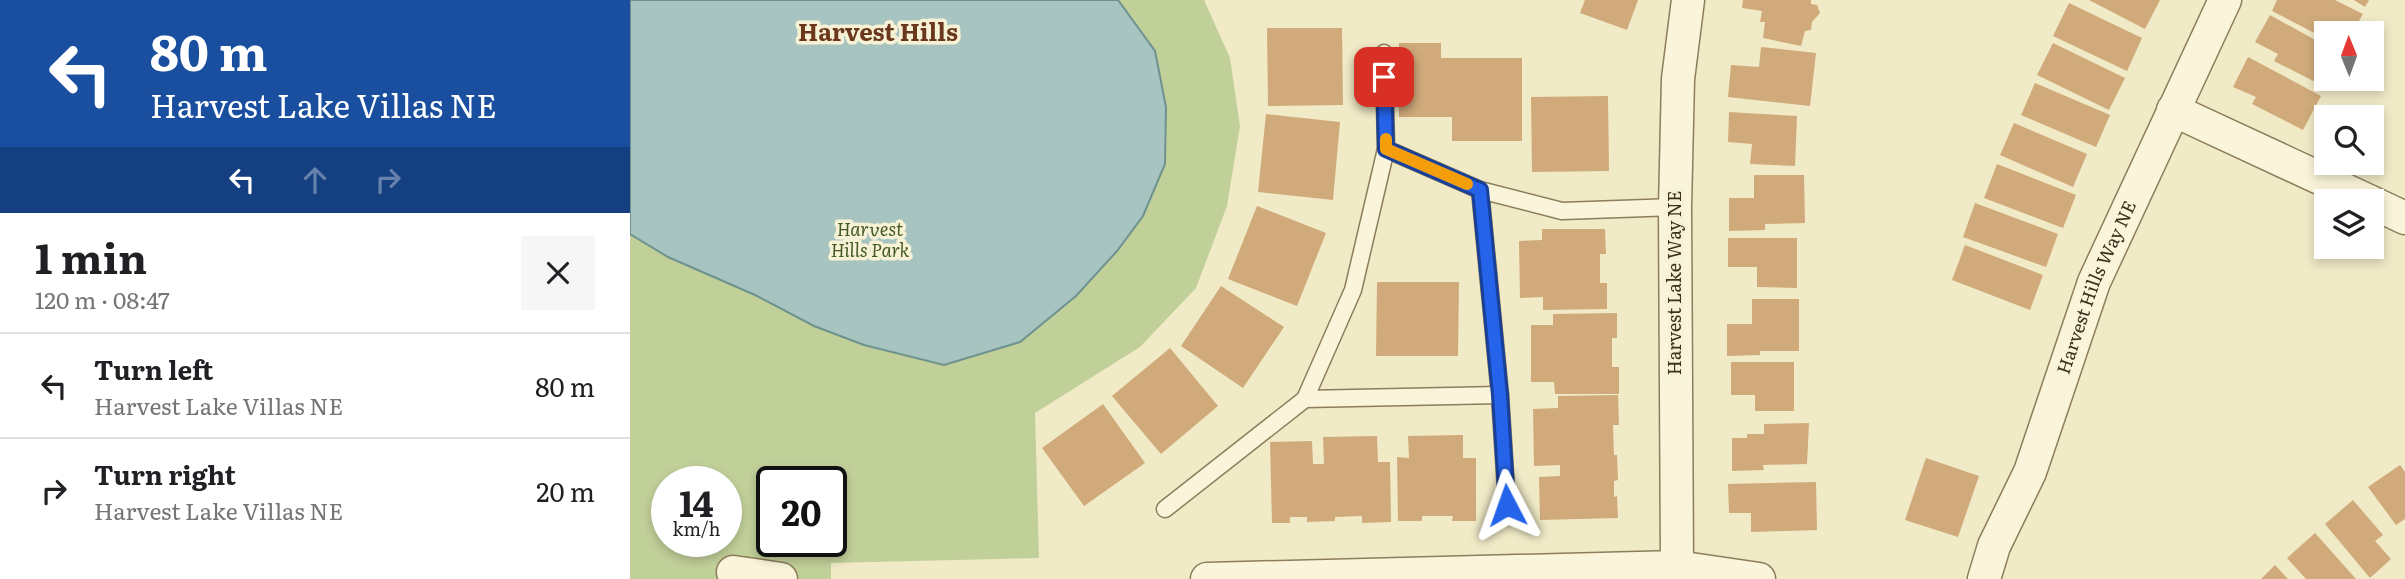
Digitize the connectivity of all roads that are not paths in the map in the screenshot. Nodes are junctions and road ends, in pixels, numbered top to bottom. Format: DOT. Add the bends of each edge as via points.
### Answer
graph roads {
  1 [pos="1688,0"];
  2 [pos="2225,0"];
  3 [pos="1384,53"];
  4 [pos="2173,110"];
  5 [pos="1386,149"];
  6 [pos="2342,189"];
  7 [pos="1480,190"];
  8 [pos="1675,207"];
  9 [pos="2384,208"];
  10 [pos="2405,218"];
  11 [pos="1500,395"];
  12 [pos="1305,400"];
  13 [pos="1507,505"];
  14 [pos="1165,509"];
  15 [pos="1677,567"];
  16 [pos="732,575"];
  17 [pos="781,579"];
  18 [pos="1207,579"];
  19 [pos="1759,579"];
  20 [pos="1984,579"];
  1 -- 8 [label="street, Harvest Lake Way NE" via="1678,79"];
  2 -- 4 [label="street, Harvest Hills Way NE"];
  3 -- 5 [label="lane"];
  4 -- 6 [label="street"];
  4 -- 20 [label="street, Harvest Hills Way NE" via="2094,282 2030,472 1994,546"];
  5 -- 7 [label="lane"];
  5 -- 12 [label="lane" via="1353,290"];
  7 -- 8 [label="lane" via="1562,211"];
  7 -- 11 [label="lane"];
  8 -- 15 [label="street, Harvest Lake Way NE"];
  9 -- 10 [label="street"];
  11 -- 12 [label="lane"];
  11 -- 13 [label="lane"];
  12 -- 14 [label="lane"];
  15 -- 18 [label="street"];
  15 -- 19 [label="street"];
  16 -- 17 [label="street"];
}
